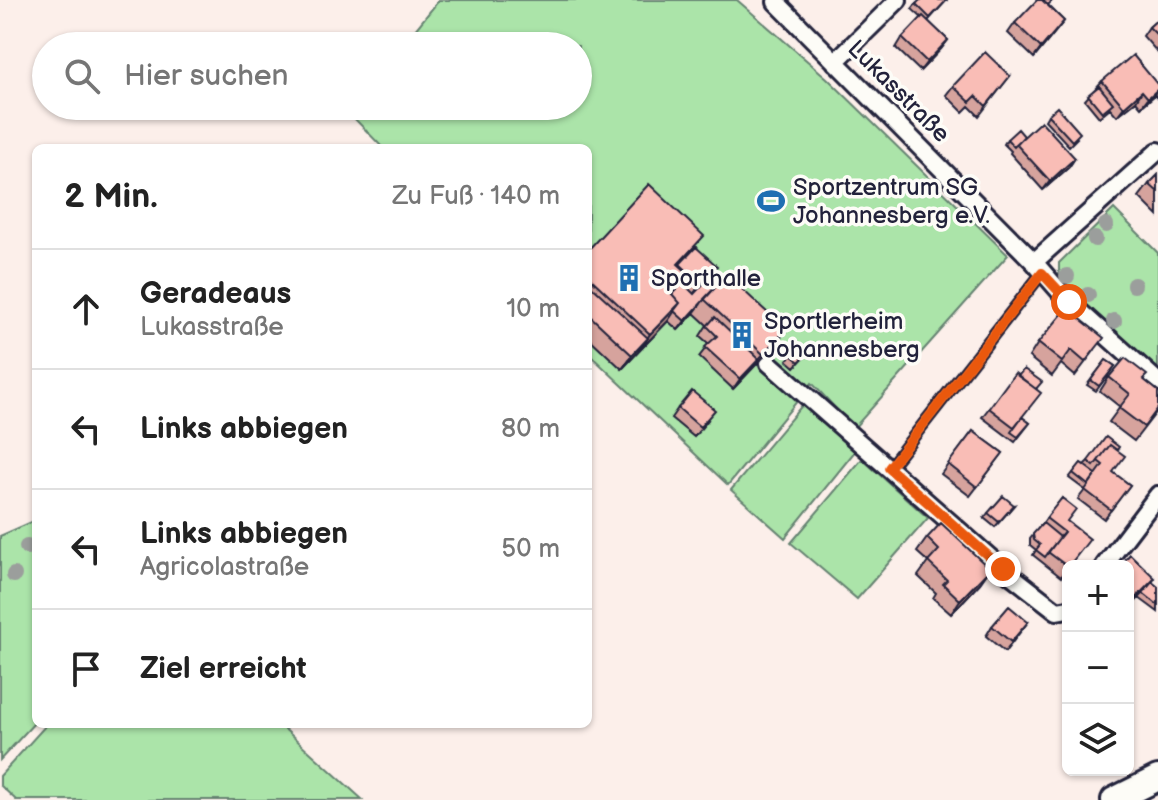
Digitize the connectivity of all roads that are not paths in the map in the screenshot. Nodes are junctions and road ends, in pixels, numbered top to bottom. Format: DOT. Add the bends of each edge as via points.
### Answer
graph roads {
  1 [pos="898,0"];
  2 [pos="776,2"];
  3 [pos="835,62"];
  4 [pos="1158,151"];
  5 [pos="1038,267"];
  6 [pos="769,363"];
  7 [pos="1158,382"];
  8 [pos="889,468"];
  9 [pos="1158,495"];
  10 [pos="1109,560"];
  11 [pos="1062,610"];
  12 [pos="1158,778"];
  13 [pos="1122,798"];
  1 -- 3 [label="street"];
  2 -- 3 [label="street, Lukasstraße"];
  3 -- 5 [label="street, Lukasstraße"];
  4 -- 5 [label="street"];
  5 -- 7 [label="street, Lukasstraße"];
  5 -- 8 [label="lane"];
  6 -- 8 [label="street"];
  8 -- 11 [label="street" via="1003,569"];
  9 -- 10 [label="street"];
  12 -- 13 [label="street"];
}
